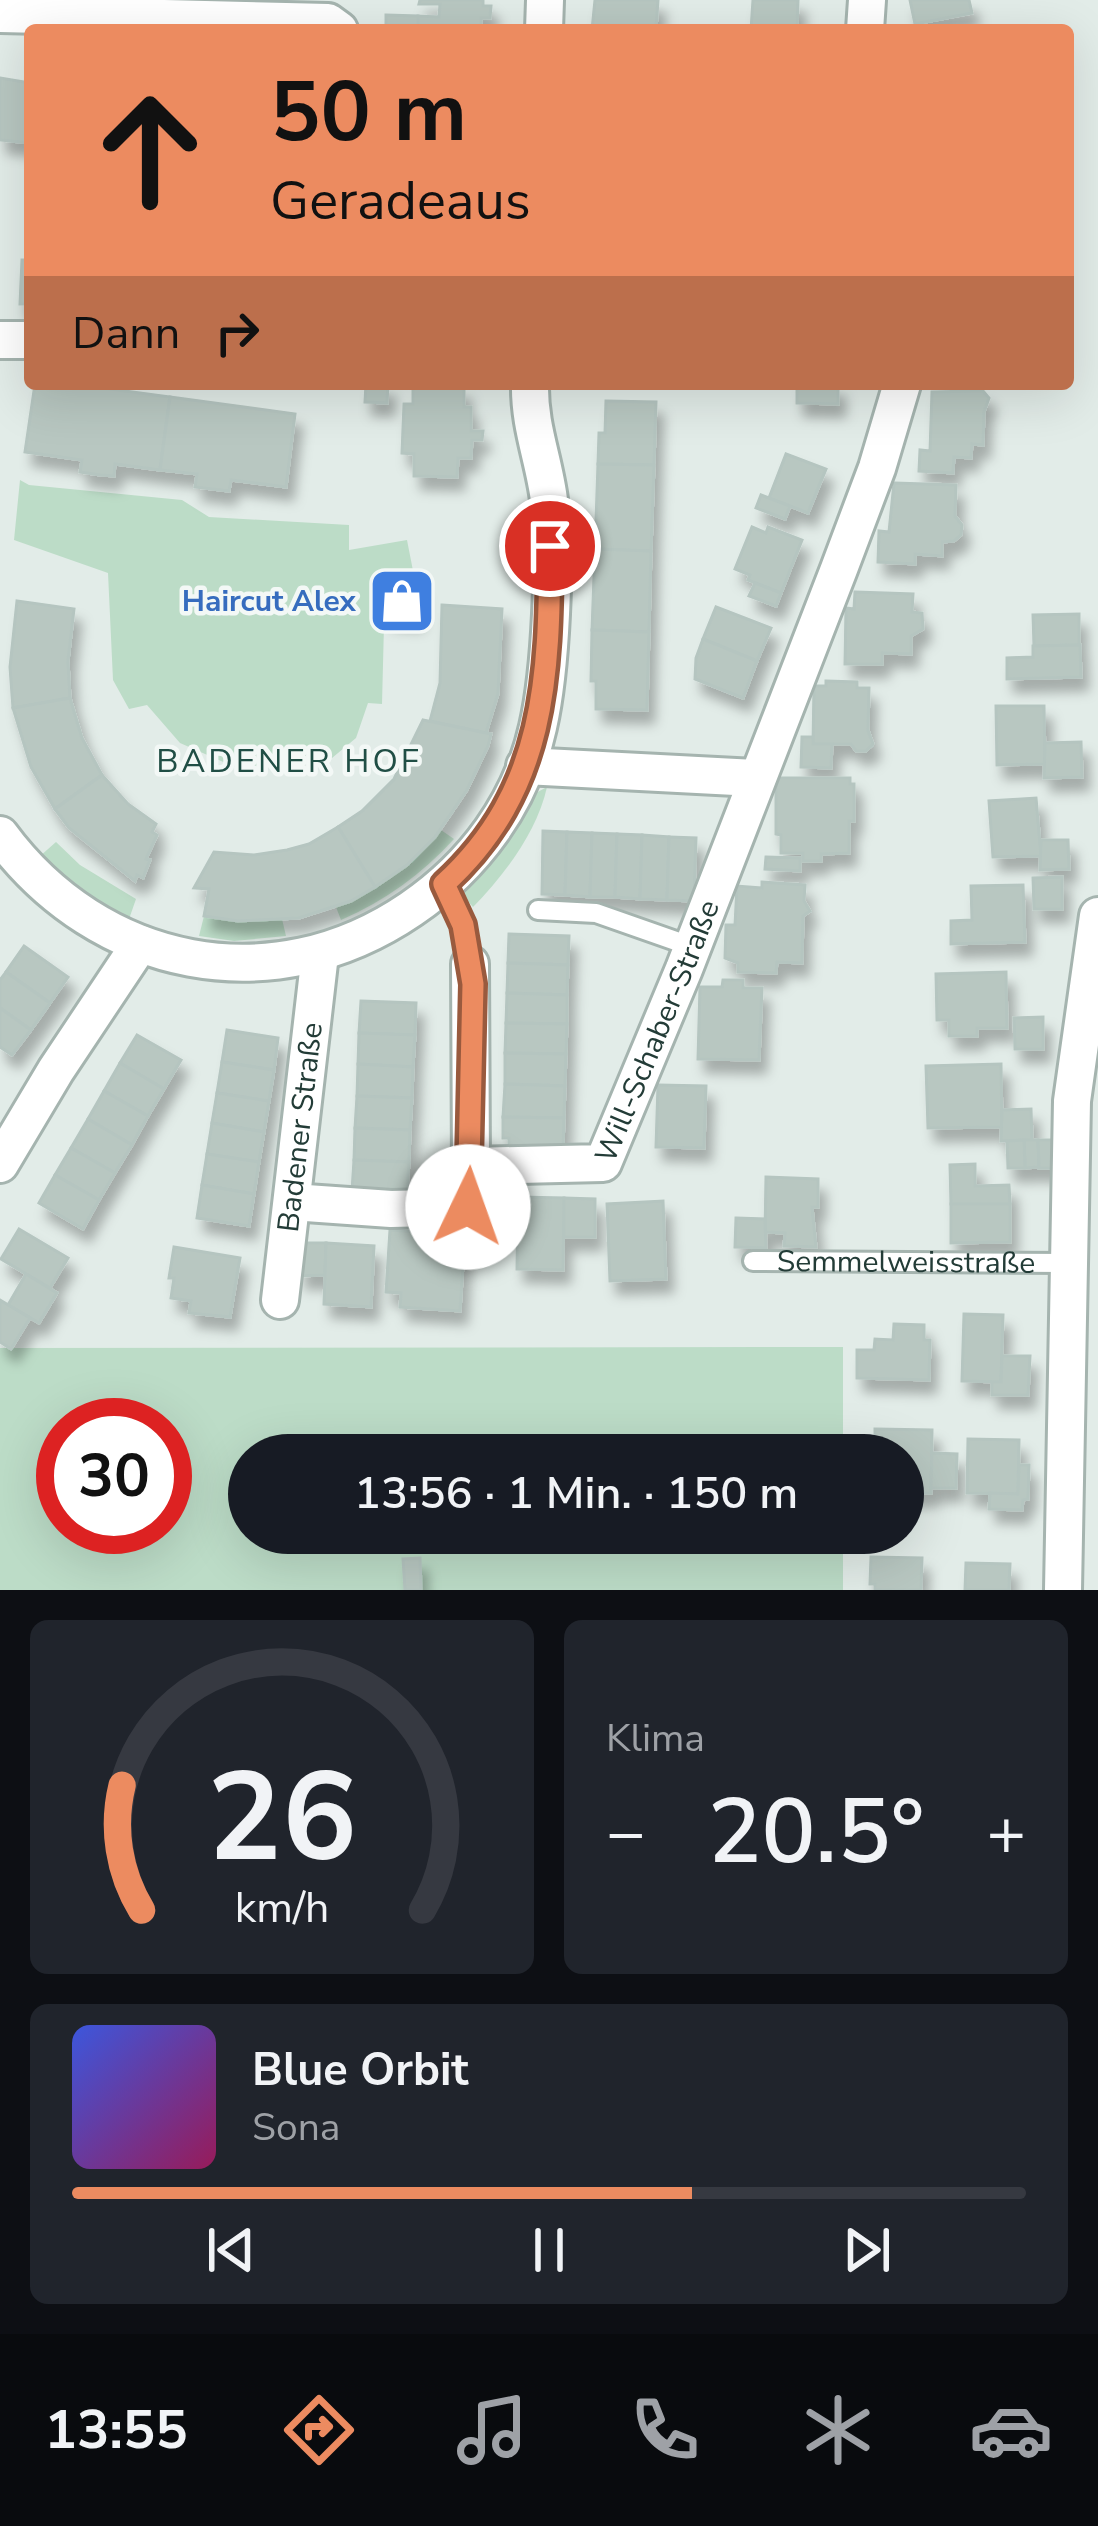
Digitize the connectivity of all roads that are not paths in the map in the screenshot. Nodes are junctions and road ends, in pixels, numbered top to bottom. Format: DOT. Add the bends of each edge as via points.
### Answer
graph roads {
  1 [pos="17,18"];
  2 [pos="331,24"];
  3 [pos="530,390"];
  4 [pos="900,390"];
  5 [pos="525,766"];
  6 [pos="755,778"];
  7 [pos="0,835"];
  8 [pos="444,884"];
  9 [pos="538,910"];
  10 [pos="1098,916"];
  11 [pos="140,944"];
  12 [pos="693,947"];
  13 [pos="320,954"];
  14 [pos="470,964"];
  15 [pos="0,1164"];
  16 [pos="471,1166"];
  17 [pos="292,1202"];
  18 [pos="754,1261"];
  19 [pos="1071,1263"];
  20 [pos="280,1300"];
  21 [pos="1064,1590"];
  1 -- 2 [label="street"];
  3 -- 5 [label="street" via="550,505 550,603 545,682"];
  4 -- 6 [label="street, Will-Schaber-Straße"];
  5 -- 6 [label="street"];
  5 -- 8 [label="street" via="491,832"];
  6 -- 12 [label="street, Will-Schaber-Straße"];
  7 -- 11 [label="street" via="68,905"];
  8 -- 13 [label="street" via="400,916"];
  8 -- 14 [label="lane"];
  9 -- 12 [label="lane" via="596,913"];
  10 -- 19 [label="street, Semmelweisstraße" via="1072,1101"];
  11 -- 13 [label="street" via="234,964"];
  11 -- 15 [label="street"];
  12 -- 16 [label="street, Will-Schaber-Straße" via="603,1162"];
  13 -- 17 [label="street, Badener Straße"];
  14 -- 16 [label="street"];
  16 -- 17 [label="street" via="468,1207"];
  17 -- 20 [label="street, Badener Straße"];
  18 -- 19 [label="lane, Semmelweisstraße"];
  19 -- 21 [label="street"];
}
